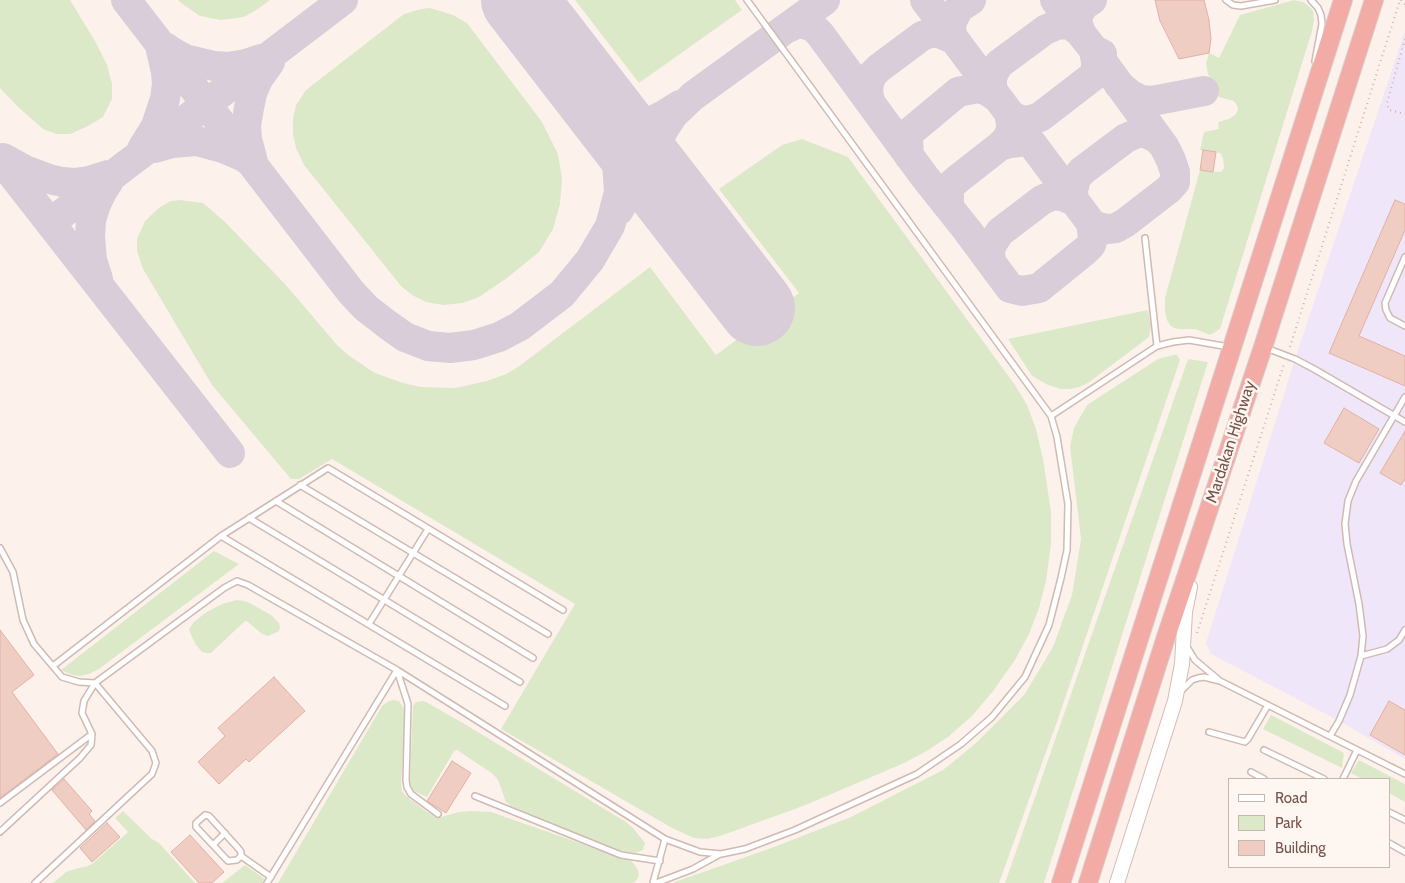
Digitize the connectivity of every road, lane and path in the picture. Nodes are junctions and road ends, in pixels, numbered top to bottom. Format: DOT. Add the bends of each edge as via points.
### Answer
graph roads {
  1 [pos="746,0"];
  2 [pos="1226,0"];
  3 [pos="1275,0"];
  4 [pos="1311,0"];
  5 [pos="1342,0"];
  6 [pos="1374,0"];
  7 [pos="1400,0"];
  8 [pos="1405,5"];
  9 [pos="1405,39"];
  10 [pos="1405,114"];
  11 [pos="1306,116"];
  12 [pos="1145,238"];
  13 [pos="1405,257"];
  14 [pos="1405,326"];
  15 [pos="1158,346"];
  16 [pos="1263,347"];
  17 [pos="1232,348"];
  18 [pos="1287,356"];
  19 [pos="1405,397"];
  20 [pos="1051,416"];
  21 [pos="1394,416"];
  22 [pos="1405,422"];
  23 [pos="300,486"];
  24 [pos="276,501"];
  25 [pos="249,518"];
  26 [pos="1205,520"];
  27 [pos="428,529"];
  28 [pos="221,536"];
  29 [pos="0,548"];
  30 [pos="413,553"];
  31 [pos="398,576"];
  32 [pos="384,600"];
  33 [pos="563,610"];
  34 [pos="369,624"];
  35 [pos="1405,630"];
  36 [pos="548,634"];
  37 [pos="1184,635"];
  38 [pos="1190,654"];
  39 [pos="1361,656"];
  40 [pos="533,658"];
  41 [pos="52,666"];
  42 [pos="397,670"];
  43 [pos="1220,680"];
  44 [pos="520,682"];
  45 [pos="95,683"];
  46 [pos="1175,701"];
  47 [pos="1268,705"];
  48 [pos="505,706"];
  49 [pos="1209,732"];
  50 [pos="92,734"];
  51 [pos="1330,736"];
  52 [pos="1264,750"];
  53 [pos="1357,750"];
  54 [pos="1251,772"];
  55 [pos="1405,774"];
  56 [pos="1262,778"];
  57 [pos="1322,778"];
  58 [pos="1343,778"];
  59 [pos="475,796"];
  60 [pos="0,803"];
  61 [pos="1390,812"];
  62 [pos="438,814"];
  63 [pos="1405,820"];
  64 [pos="0,832"];
  65 [pos="225,833"];
  66 [pos="665,839"];
  67 [pos="1390,844"];
  68 [pos="212,845"];
  69 [pos="1405,852"];
  70 [pos="721,854"];
  71 [pos="241,856"];
  72 [pos="660,861"];
  73 [pos="271,877"];
  74 [pos="35,883"];
  75 [pos="267,883"];
  76 [pos="654,883"];
  77 [pos="1061,883"];
  78 [pos="1088,883"];
  79 [pos="1117,883"];
  1 -- 20 [label="lane"];
  2 -- 3 [label="lane" via="1241,6"];
  4 -- 11 [label="lane" via="1318,8 1322,24"];
  5 -- 11 [label="highway, Mardakan Highway"];
  6 -- 16 [label="highway, Mardakan Highway"];
  7 -- 8 [label="path"];
  7 -- 18 [label="path"];
  9 -- 10 [label="path" via="1386,103 1389,110"];
  11 -- 17 [label="highway, Mardakan Highway"];
  12 -- 15 [label="lane"];
  13 -- 14 [label="lane" via="1385,303 1390,318"];
  15 -- 17 [label="lane" via="1189,340"];
  15 -- 20 [label="lane"];
  16 -- 18 [label="lane"];
  16 -- 26 [label="highway, Mardakan Highway"];
  17 -- 77 [label="highway, Mardakan Highway"];
  18 -- 21 [label="lane"];
  18 -- 38 [label="path"];
  19 -- 21 [label="lane"];
  20 -- 70 [label="lane" via="1058,437 1068,504 1067,550 1049,625 1025,677 992,718 917,774 795,830"];
  21 -- 22 [label="lane"];
  21 -- 39 [label="lane" via="1356,481 1348,502 1345,524 1363,636"];
  23 -- 24 [label="lane"];
  23 -- 27 [label="lane" via="328,468"];
  23 -- 30 [label="lane"];
  24 -- 25 [label="lane"];
  24 -- 31 [label="lane"];
  25 -- 28 [label="lane"];
  25 -- 32 [label="lane"];
  26 -- 37 [label="street" via="1186,603"];
  26 -- 78 [label="highway, Mardakan Highway"];
  27 -- 30 [label="lane"];
  27 -- 33 [label="lane"];
  28 -- 34 [label="lane"];
  28 -- 41 [label="lane"];
  29 -- 41 [label="lane" via="12,572 23,620 34,644"];
  30 -- 31 [label="lane"];
  30 -- 36 [label="lane"];
  31 -- 32 [label="lane"];
  31 -- 40 [label="lane"];
  32 -- 34 [label="lane"];
  32 -- 44 [label="lane"];
  34 -- 48 [label="lane"];
  35 -- 39 [label="lane" via="1400,640 1387,649"];
  37 -- 38 [label="lane"];
  37 -- 46 [label="street"];
  38 -- 43 [label="lane"];
  39 -- 51 [label="lane" via="1350,695"];
  41 -- 45 [label="lane" via="62,677"];
  42 -- 45 [label="lane" via="237,581"];
  42 -- 62 [label="lane" via="408,704 407,787 411,794"];
  42 -- 66 [label="lane"];
  42 -- 73 [label="lane"];
  43 -- 46 [label="lane" via="1204,677 1192,680"];
  43 -- 47 [label="lane"];
  45 -- 50 [label="lane" via="84,701 82,713"];
  45 -- 74 [label="lane" via="152,751 156,763 152,774"];
  46 -- 79 [label="street"];
  47 -- 49 [label="lane" via="1245,742"];
  47 -- 51 [label="lane"];
  50 -- 60 [label="lane"];
  50 -- 64 [label="lane" via="91,745 80,758"];
  51 -- 53 [label="lane"];
  52 -- 57 [label="lane"];
  53 -- 55 [label="lane"];
  53 -- 58 [label="lane"];
  54 -- 56 [label="lane"];
  59 -- 72 [label="lane" via="621,855"];
  61 -- 63 [label="lane"];
  65 -- 68 [label="lane"];
  65 -- 68 [label="lane" via="209,816 199,819 196,827"];
  65 -- 71 [label="lane"];
  66 -- 70 [label="lane" via="700,852"];
  66 -- 72 [label="lane"];
  67 -- 69 [label="lane"];
  68 -- 71 [label="lane" via="228,861"];
  70 -- 76 [label="lane" via="693,869"];
  71 -- 73 [label="lane"];
  72 -- 76 [label="lane"];
  73 -- 75 [label="lane"];
}
